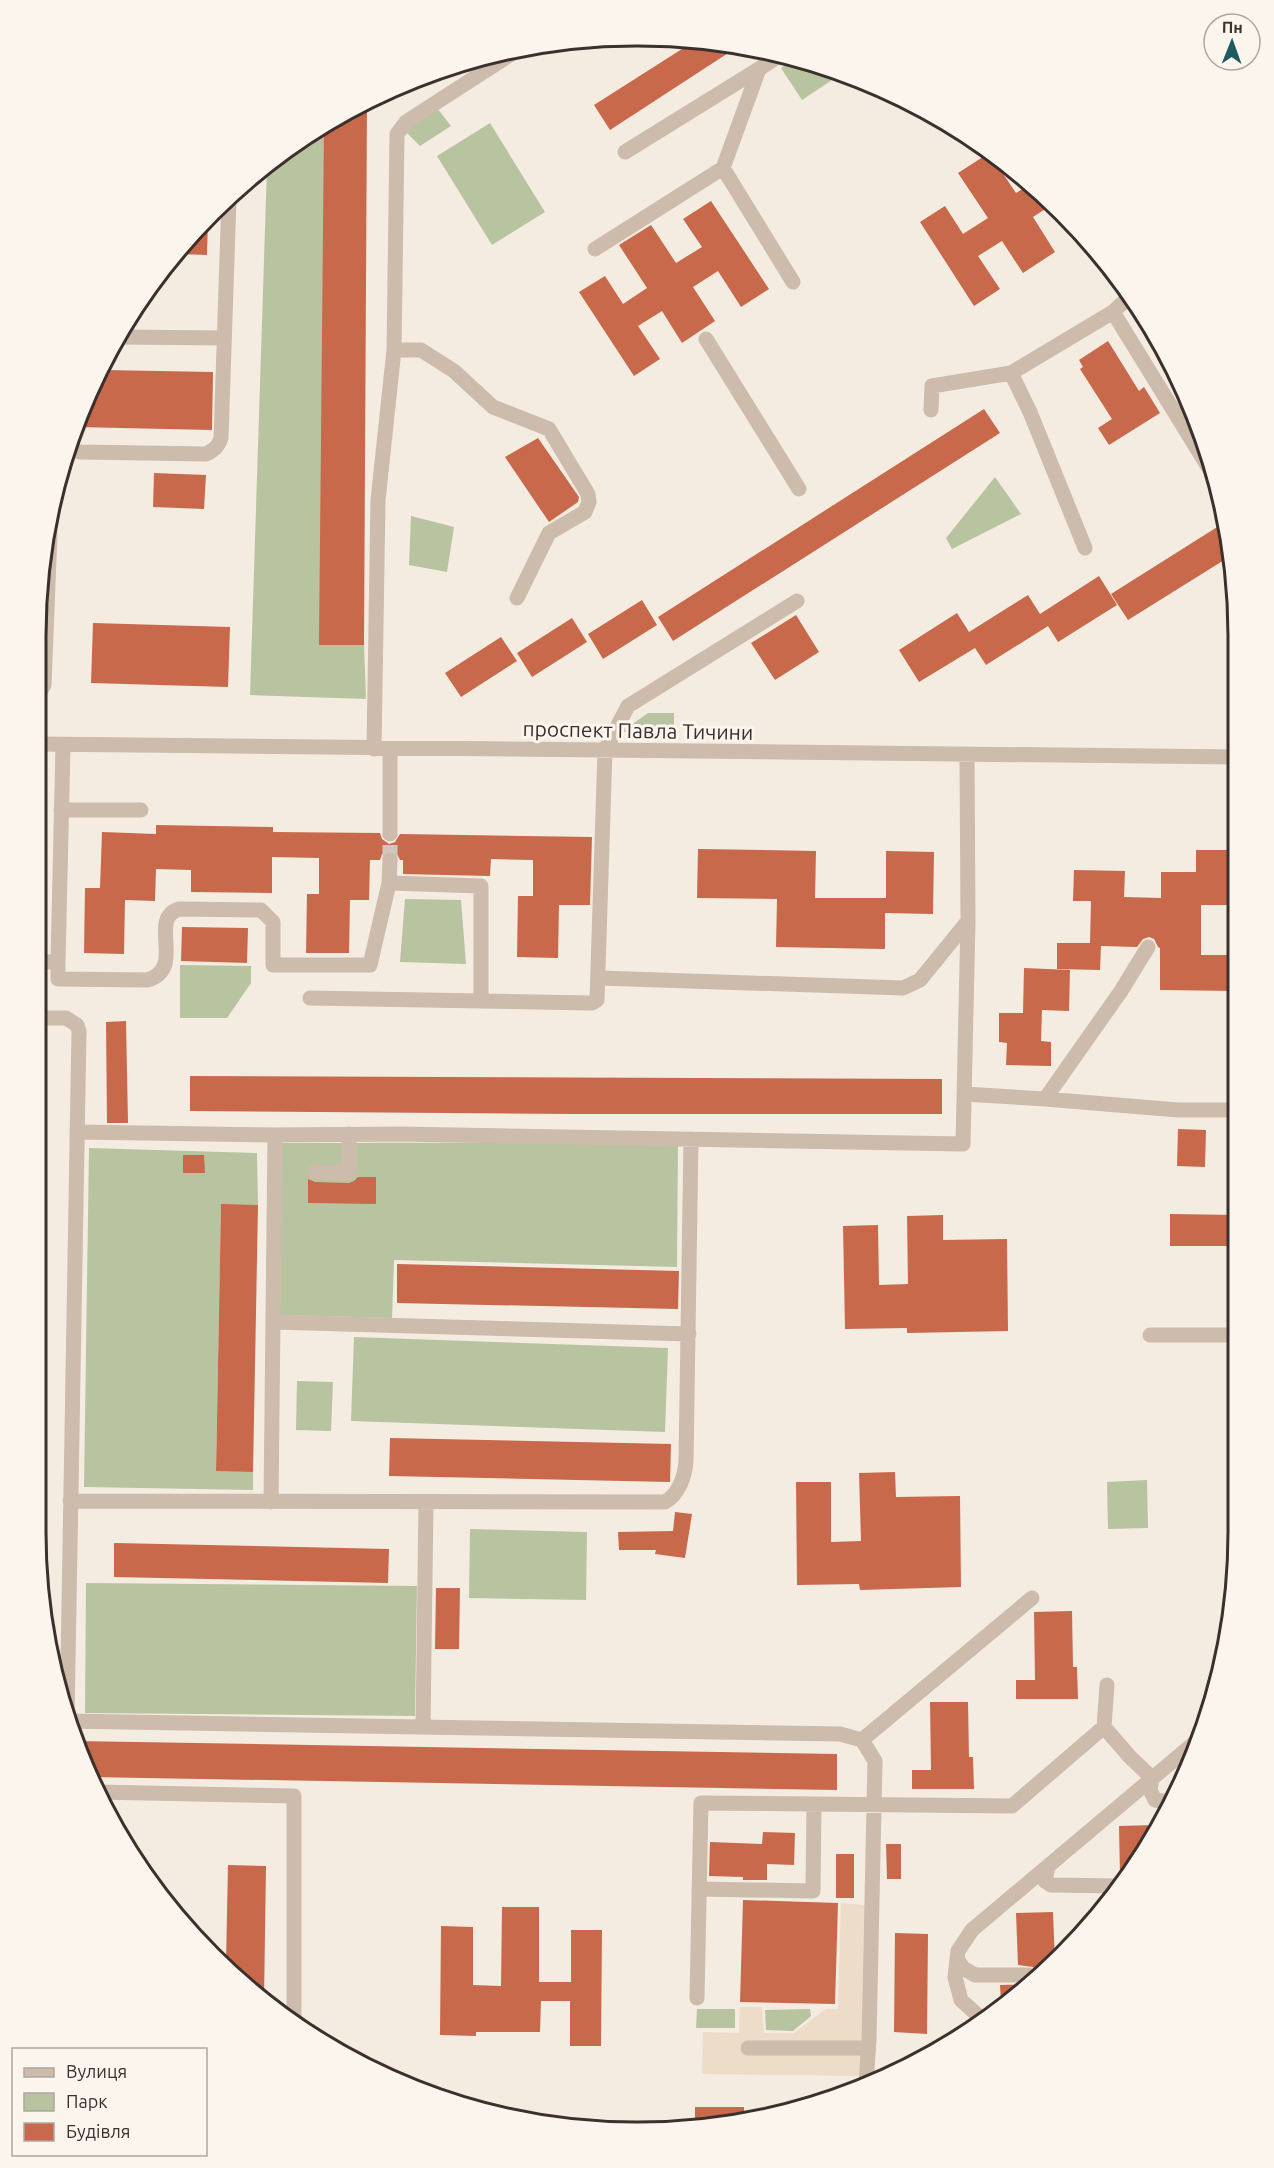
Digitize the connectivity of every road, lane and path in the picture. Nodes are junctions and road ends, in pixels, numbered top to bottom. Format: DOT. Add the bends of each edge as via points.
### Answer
graph roads {
  1 [pos="769,62"];
  2 [pos="495,64"];
  3 [pos="759,69"];
  4 [pos="625,152"];
  5 [pos="723,168"];
  6 [pos="225,214"];
  7 [pos="596,249"];
  8 [pos="793,282"];
  9 [pos="1123,303"];
  10 [pos="1113,312"];
  11 [pos="129,337"];
  12 [pos="224,338"];
  13 [pos="706,339"];
  14 [pos="394,350"];
  15 [pos="1011,373"];
  16 [pos="931,410"];
  17 [pos="1196,447"];
  18 [pos="77,451"];
  19 [pos="799,489"];
  20 [pos="1085,548"];
  21 [pos="517,598"];
  22 [pos="797,601"];
  23 [pos="46,744"];
  24 [pos="63,745"];
  25 [pos="374,749"];
  26 [pos="390,749"];
  27 [pos="605,750"];
  28 [pos="967,754"];
  29 [pos="1228,757"];
  30 [pos="61,810"];
  31 [pos="141,810"];
  32 [pos="390,834"];
  33 [pos="390,860"];
  34 [pos="388,883"];
  35 [pos="968,921"];
  36 [pos="1148,947"];
  37 [pos="46,962"];
  38 [pos="58,962"];
  39 [pos="599,978"];
  40 [pos="310,998"];
  41 [pos="481,1001"];
  42 [pos="46,1017"];
  43 [pos="964,1094"];
  44 [pos="1045,1099"];
  45 [pos="1228,1110"];
  46 [pos="77,1132"];
  47 [pos="349,1134"];
  48 [pos="275,1135"];
  49 [pos="691,1139"];
  50 [pos="315,1172"];
  51 [pos="273,1322"];
  52 [pos="689,1334"];
  53 [pos="1150,1335"];
  54 [pos="1228,1335"];
  55 [pos="70,1501"];
  56 [pos="271,1502"];
  57 [pos="426,1502"];
  58 [pos="1032,1598"];
  59 [pos="1107,1685"];
  60 [pos="67,1686"];
  61 [pos="78,1720"];
  62 [pos="423,1727"];
  63 [pos="1104,1727"];
  64 [pos="862,1740"];
  65 [pos="1185,1750"];
  66 [pos="1152,1778"];
  67 [pos="107,1792"];
  68 [pos="1162,1801"];
  69 [pos="814,1805"];
  70 [pos="874,1805"];
  71 [pos="1048,1866"];
  72 [pos="1108,1886"];
  73 [pos="699,1889"];
  74 [pos="957,1959"];
  75 [pos="1026,1975"];
  76 [pos="697,1998"];
  77 [pos="294,2011"];
  78 [pos="976,2014"];
  79 [pos="748,2048"];
  80 [pos="868,2048"];
  81 [pos="867,2075"];
  1 -- 3 [label="street"];
  2 -- 14 [label="street" via="406,122 397,134"];
  3 -- 4 [label="street"];
  3 -- 5 [label="street"];
  5 -- 7 [label="street"];
  5 -- 8 [label="street"];
  6 -- 12 [label="street"];
  9 -- 10 [label="street"];
  10 -- 15 [label="street"];
  10 -- 17 [label="street"];
  11 -- 12 [label="street"];
  12 -- 18 [label="street" via="221,438 214,450 206,454"];
  13 -- 19 [label="street"];
  14 -- 21 [label="street" via="421,350 454,371 493,407 549,429 588,494 585,512 549,533"];
  14 -- 25 [label="street" via="378,500"];
  15 -- 16 [label="street" via="932,386"];
  15 -- 20 [label="street"];
  22 -- 27 [label="street" via="628,706"];
  23 -- 24 [label="street, проспект Павла Тичини"];
  24 -- 25 [label="street, проспект Павла Тичини"];
  24 -- 30 [label="street"];
  25 -- 26 [label="street, проспект Павла Тичини"];
  26 -- 27 [label="street, проспект Павла Тичини"];
  26 -- 32 [label="street"];
  27 -- 28 [label="street, проспект Павла Тичини"];
  27 -- 39 [label="street"];
  28 -- 29 [label="street, проспект Павла Тичини"];
  28 -- 35 [label="street"];
  30 -- 31 [label="street"];
  30 -- 38 [label="street"];
  33 -- 34 [label="street"];
  34 -- 38 [label="street" via="370,965 273,964 273,922 261,910 179,909 166,920 166,965 156,977 58,979"];
  34 -- 41 [label="street" via="481,886"];
  35 -- 39 [label="street" via="920,980 903,988"];
  35 -- 43 [label="street"];
  36 -- 44 [label="street"];
  37 -- 38 [label="street"];
  39 -- 41 [label="street" via="598,997 592,1003"];
  40 -- 41 [label="street"];
  42 -- 46 [label="street" via="66,1018 77,1024 79,1031"];
  43 -- 44 [label="street"];
  43 -- 49 [label="street" via="963,1144"];
  44 -- 45 [label="street" via="1178,1110"];
  46 -- 48 [label="street"];
  46 -- 55 [label="street"];
  47 -- 48 [label="street"];
  47 -- 49 [label="street"];
  47 -- 50 [label="street" via="349,1173"];
  48 -- 51 [label="street"];
  49 -- 52 [label="street"];
  51 -- 52 [label="street"];
  51 -- 56 [label="street"];
  52 -- 57 [label="street" via="686,1467 671,1499 660,1503"];
  53 -- 54 [label="street"];
  55 -- 56 [label="street"];
  55 -- 60 [label="street"];
  56 -- 57 [label="street"];
  57 -- 62 [label="street"];
  58 -- 64 [label="street"];
  59 -- 63 [label="street"];
  61 -- 62 [label="street"];
  62 -- 64 [label="street" via="840,1734"];
  63 -- 66 [label="street"];
  63 -- 70 [label="street" via="1012,1806"];
  64 -- 70 [label="street" via="874,1761"];
  65 -- 66 [label="street"];
  66 -- 68 [label="street" via="1150,1790 1155,1800"];
  66 -- 71 [label="street"];
  67 -- 77 [label="street" via="294,1796"];
  69 -- 70 [label="street"];
  69 -- 73 [label="street" via="701,1803"];
  69 -- 73 [label="street" via="813,1891"];
  70 -- 80 [label="street"];
  71 -- 72 [label="street" via="1045,1881 1051,1885"];
  71 -- 74 [label="street" via="972,1930"];
  73 -- 76 [label="street"];
  74 -- 75 [label="street" via="975,1975"];
  74 -- 78 [label="street" via="955,1977 961,2000"];
  79 -- 80 [label="street"];
  80 -- 81 [label="street"];
}
